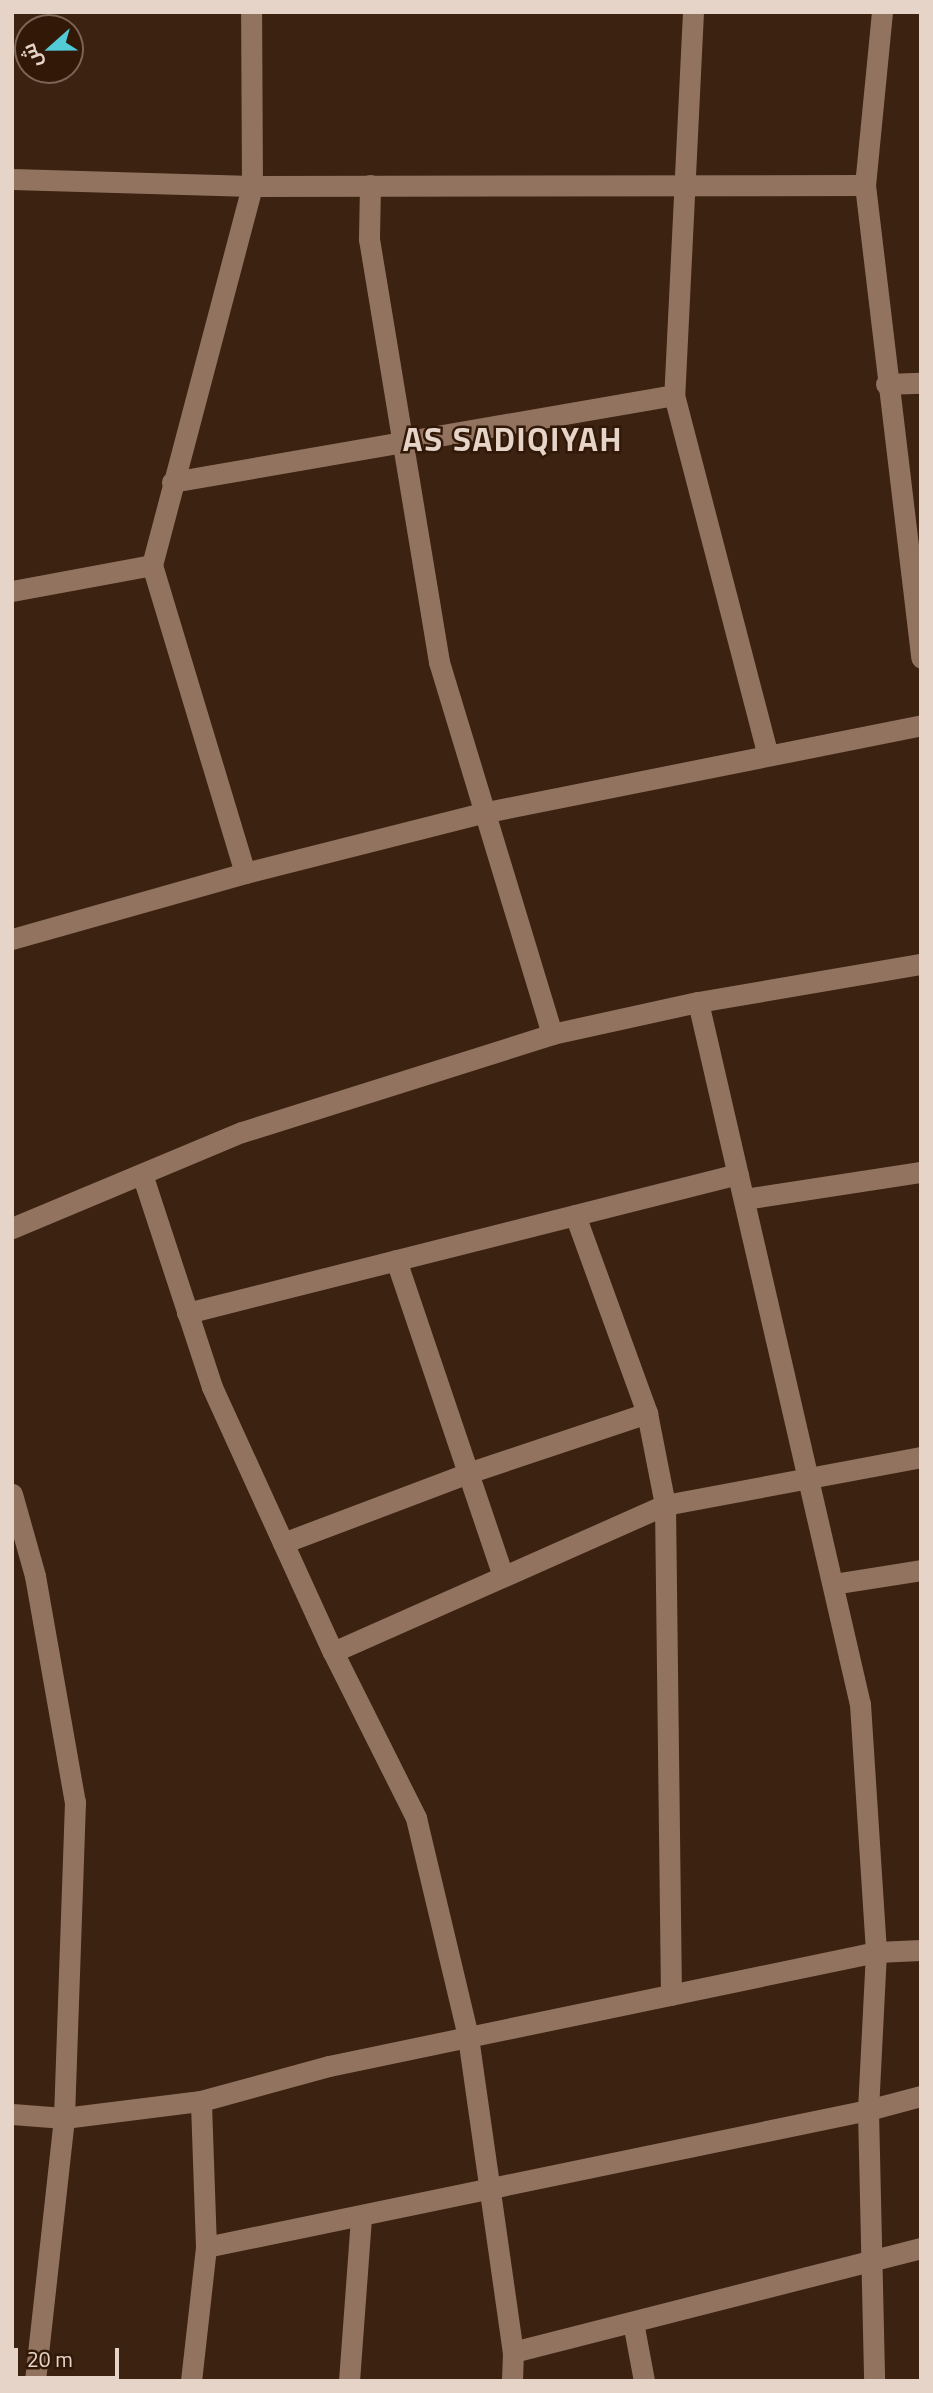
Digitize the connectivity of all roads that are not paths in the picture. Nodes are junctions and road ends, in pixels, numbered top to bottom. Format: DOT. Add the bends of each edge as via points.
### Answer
graph roads {
  1 [pos="251,12"];
  2 [pos="693,12"];
  3 [pos="882,12"];
  4 [pos="12,179"];
  5 [pos="865,184"];
  6 [pos="370,185"];
  7 [pos="683,185"];
  8 [pos="252,186"];
  9 [pos="921,383"];
  10 [pos="886,384"];
  11 [pos="674,395"];
  12 [pos="403,440"];
  13 [pos="172,482"];
  14 [pos="152,565"];
  15 [pos="915,568"];
  16 [pos="12,591"];
  17 [pos="921,657"];
  18 [pos="921,725"];
  19 [pos="768,755"];
  20 [pos="482,813"];
  21 [pos="244,873"];
  22 [pos="12,939"];
  23 [pos="921,964"];
  24 [pos="698,1002"];
  25 [pos="552,1034"];
  26 [pos="921,1172"];
  27 [pos="142,1174"];
  28 [pos="738,1174"];
  29 [pos="744,1199"];
  30 [pos="575,1215"];
  31 [pos="12,1228"];
  32 [pos="396,1261"];
  33 [pos="187,1313"];
  34 [pos="647,1413"];
  35 [pos="921,1457"];
  36 [pos="468,1473"];
  37 [pos="808,1479"];
  38 [pos="12,1494"];
  39 [pos="665,1504"];
  40 [pos="283,1543"];
  41 [pos="20,1552"];
  42 [pos="921,1570"];
  43 [pos="503,1576"];
  44 [pos="832,1584"];
  45 [pos="333,1651"];
  46 [pos="921,1950"];
  47 [pos="876,1952"];
  48 [pos="671,1995"];
  49 [pos="468,2037"];
  50 [pos="921,2096"];
  51 [pos="201,2101"];
  52 [pos="868,2110"];
  53 [pos="12,2114"];
  54 [pos="64,2118"];
  55 [pos="492,2187"];
  56 [pos="361,2216"];
  57 [pos="206,2247"];
  58 [pos="921,2248"];
  59 [pos="873,2262"];
  60 [pos="632,2322"];
  61 [pos="513,2352"];
  62 [pos="35,2381"];
  63 [pos="191,2381"];
  64 [pos="349,2381"];
  65 [pos="512,2381"];
  66 [pos="644,2381"];
  67 [pos="874,2381"];
  1 -- 8 [label="street"];
  2 -- 7 [label="street"];
  3 -- 5 [label="street"];
  4 -- 8 [label="street"];
  5 -- 7 [label="street"];
  5 -- 10 [label="street"];
  6 -- 7 [label="street"];
  6 -- 8 [label="street"];
  6 -- 12 [label="street" via="369,239"];
  7 -- 11 [label="street"];
  8 -- 13 [label="street"];
  9 -- 10 [label="street"];
  10 -- 15 [label="street"];
  11 -- 12 [label="street"];
  11 -- 19 [label="street"];
  12 -- 13 [label="street"];
  12 -- 20 [label="street" via="439,662"];
  13 -- 14 [label="street"];
  14 -- 16 [label="street"];
  14 -- 21 [label="street"];
  15 -- 17 [label="street"];
  18 -- 19 [label="street"];
  19 -- 20 [label="street"];
  20 -- 21 [label="street"];
  20 -- 25 [label="street"];
  21 -- 22 [label="street"];
  23 -- 24 [label="street"];
  24 -- 25 [label="street"];
  24 -- 28 [label="street"];
  25 -- 27 [label="street" via="242,1132"];
  26 -- 29 [label="street"];
  27 -- 31 [label="street"];
  27 -- 33 [label="street"];
  28 -- 29 [label="street"];
  28 -- 30 [label="street"];
  29 -- 37 [label="street"];
  30 -- 32 [label="street"];
  30 -- 34 [label="street"];
  32 -- 33 [label="street"];
  32 -- 36 [label="street"];
  33 -- 40 [label="street" via="212,1387"];
  34 -- 36 [label="street"];
  34 -- 39 [label="street"];
  35 -- 37 [label="street"];
  36 -- 40 [label="street"];
  36 -- 43 [label="street"];
  37 -- 39 [label="street"];
  37 -- 44 [label="street"];
  38 -- 41 [label="street"];
  39 -- 43 [label="street"];
  39 -- 48 [label="street"];
  40 -- 45 [label="street"];
  41 -- 54 [label="street" via="75,1802"];
  42 -- 44 [label="street"];
  43 -- 45 [label="street"];
  44 -- 47 [label="street" via="860,1704"];
  45 -- 49 [label="street" via="416,1818"];
  46 -- 47 [label="street"];
  47 -- 48 [label="street"];
  47 -- 52 [label="street"];
  48 -- 49 [label="street"];
  49 -- 51 [label="street" via="328,2066"];
  49 -- 55 [label="street"];
  50 -- 52 [label="street"];
  51 -- 54 [label="street"];
  51 -- 57 [label="street"];
  52 -- 55 [label="street"];
  52 -- 59 [label="street"];
  53 -- 54 [label="street"];
  54 -- 62 [label="street"];
  55 -- 56 [label="street"];
  55 -- 61 [label="street"];
  56 -- 57 [label="street"];
  56 -- 64 [label="street"];
  57 -- 63 [label="street"];
  58 -- 59 [label="street"];
  59 -- 60 [label="street"];
  59 -- 67 [label="street"];
  60 -- 61 [label="street"];
  60 -- 66 [label="street"];
  61 -- 65 [label="street"];
}
